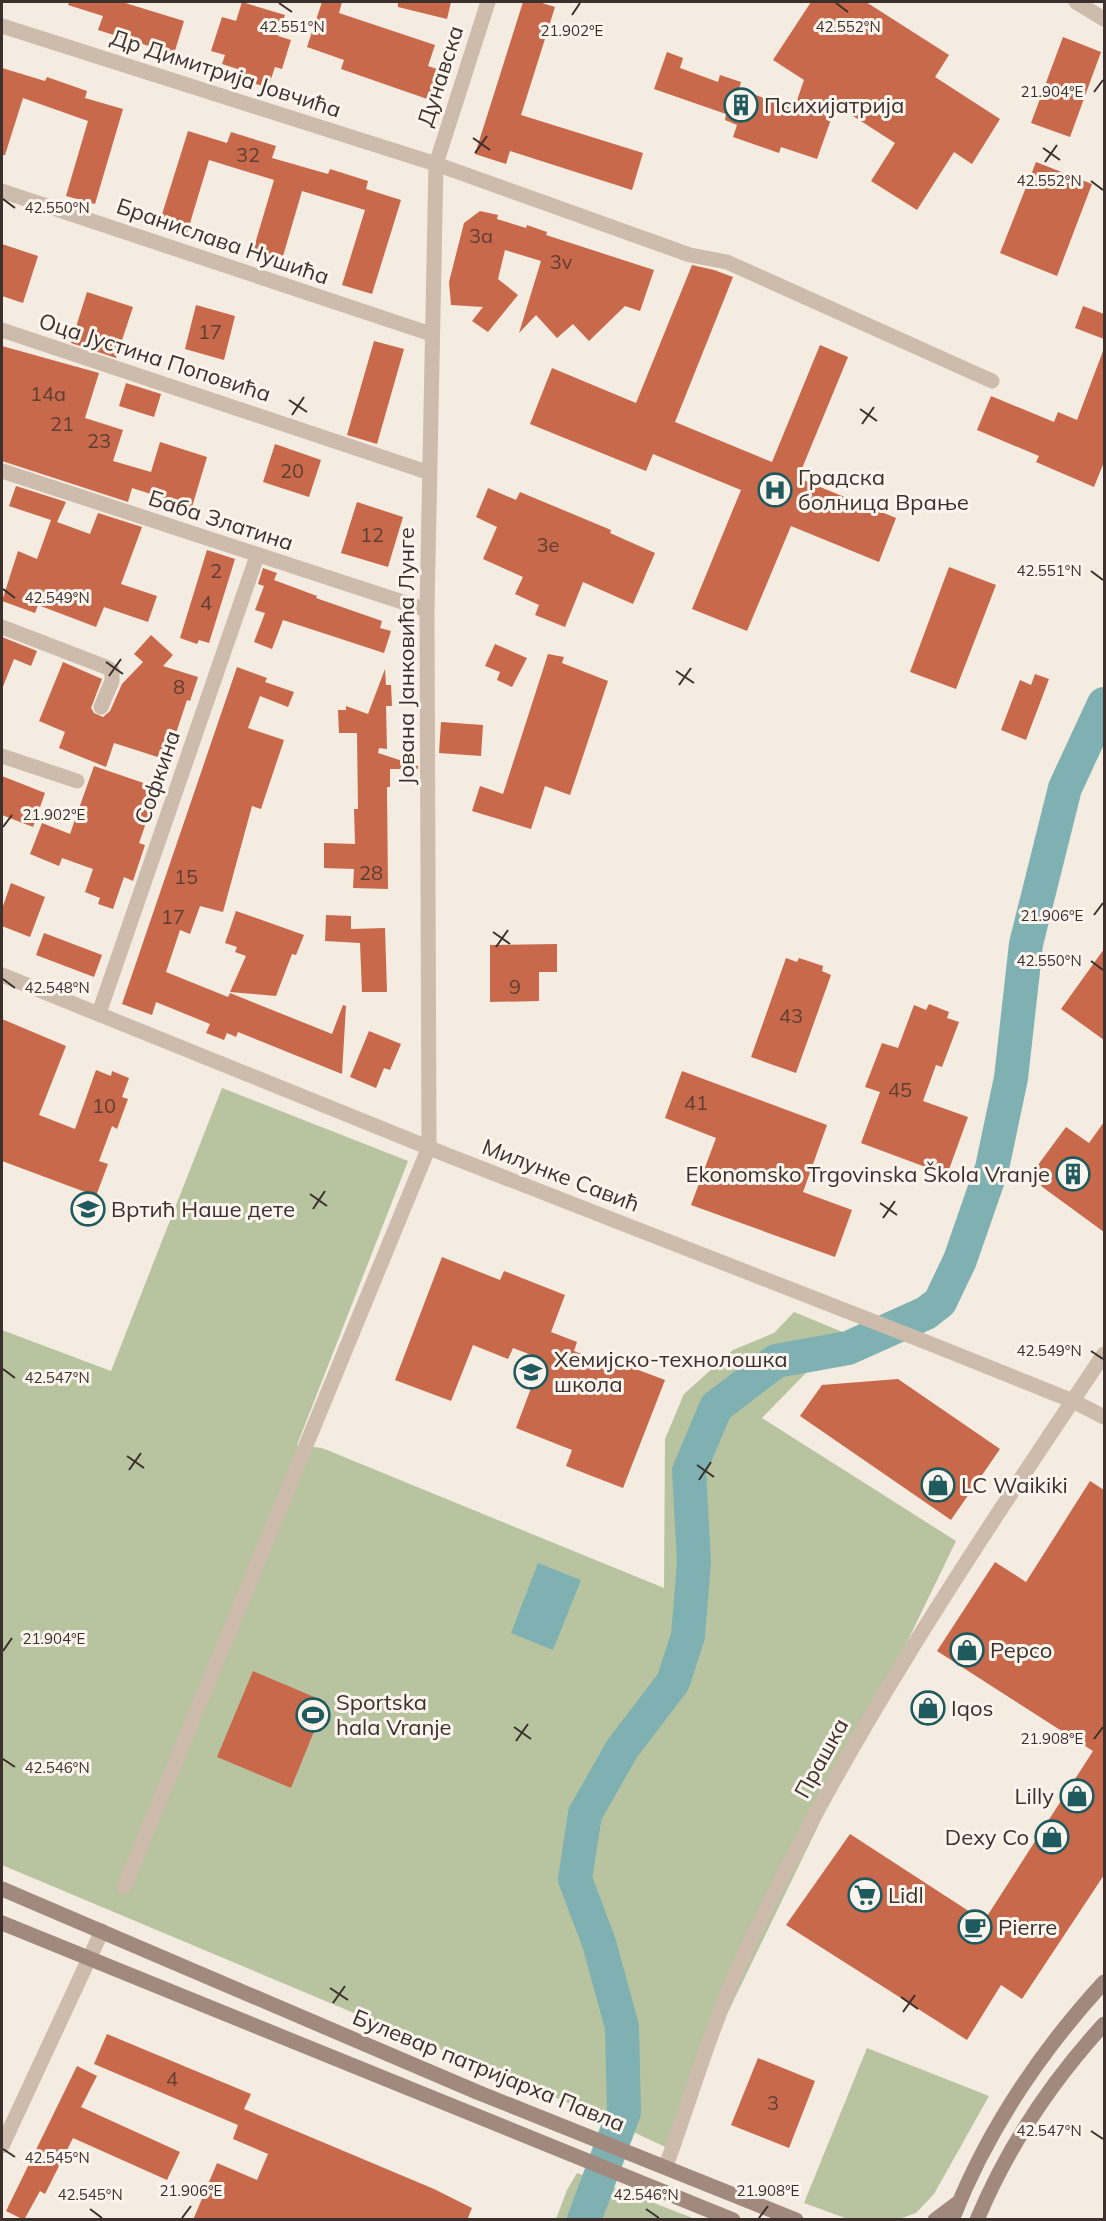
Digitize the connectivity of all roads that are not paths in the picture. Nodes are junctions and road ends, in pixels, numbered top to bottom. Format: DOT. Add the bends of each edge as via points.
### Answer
graph roads {
  1 [pos="488,2"];
  2 [pos="1076,2"];
  3 [pos="1104,19"];
  4 [pos="2,26"];
  5 [pos="436,164"];
  6 [pos="2,191"];
  7 [pos="2,330"];
  8 [pos="431,334"];
  9 [pos="992,381"];
  10 [pos="2,471"];
  11 [pos="430,472"];
  12 [pos="257,556"];
  13 [pos="427,610"];
  14 [pos="2,627"];
  15 [pos="100,707"];
  16 [pos="2,756"];
  17 [pos="77,781"];
  18 [pos="2,975"];
  19 [pos="99,1013"];
  20 [pos="429,1147"];
  21 [pos="1104,1354"];
  22 [pos="1073,1401"];
  23 [pos="1104,1417"];
  24 [pos="124,1887"];
  25 [pos="2,1889"];
  26 [pos="2,1923"];
  27 [pos="102,1931"];
  28 [pos="87,1959"];
  29 [pos="1104,1982"];
  30 [pos="1104,2024"];
  31 [pos="2,2146"];
  32 [pos="659,2164"];
  33 [pos="959,2202"];
  34 [pos="733,2220"];
  35 [pos="796,2220"];
  36 [pos="935,2220"];
  37 [pos="952,2220"];
  38 [pos="977,2220"];
  1 -- 5 [label="street, Дунавска"];
  2 -- 3 [label="street"];
  4 -- 5 [label="street, Др Димитрија Јовчића"];
  5 -- 8 [label="street, Јована Јанковића Лунге"];
  5 -- 9 [label="street, Др Димитрија Јовчића" via="690,255 727,262"];
  6 -- 8 [label="street, Бранислава Нушића"];
  7 -- 11 [label="street, Оца Јустина Поповића"];
  8 -- 11 [label="street, Јована Јанковића Лунге"];
  10 -- 12 [label="street, Баба Златина"];
  11 -- 13 [label="street, Јована Јанковића Лунге"];
  12 -- 13 [label="street, Баба Златина"];
  12 -- 19 [label="street, Софкина"];
  13 -- 20 [label="street, Јована Јанковића Лунге"];
  14 -- 15 [label="street" via="106,666 112,671 112,681"];
  16 -- 17 [label="street"];
  18 -- 19 [label="street, Милунке Савић"];
  19 -- 20 [label="street, Милунке Савић"];
  20 -- 22 [label="street, Милунке Савић"];
  20 -- 24 [label="street"];
  21 -- 22 [label="street, Прашка"];
  22 -- 23 [label="street, Милунке Савић"];
  22 -- 32 [label="street, Прашка" via="902,1662 797,1848 742,1959"];
  25 -- 27 [label="main road, Булевар патријарха Павла"];
  26 -- 28 [label="main road"];
  27 -- 28 [label="street"];
  27 -- 32 [label="main road, Булевар патријарха Павла" via="467,2088"];
  28 -- 31 [label="street"];
  28 -- 34 [label="main road"];
  29 -- 33 [label="main road" via="1043,2053 1002,2114"];
  30 -- 38 [label="main road" via="1026,2127"];
  32 -- 35 [label="main road, Булевар патријарха Павла"];
  33 -- 36 [label="main road"];
  33 -- 37 [label="main road"];
}
